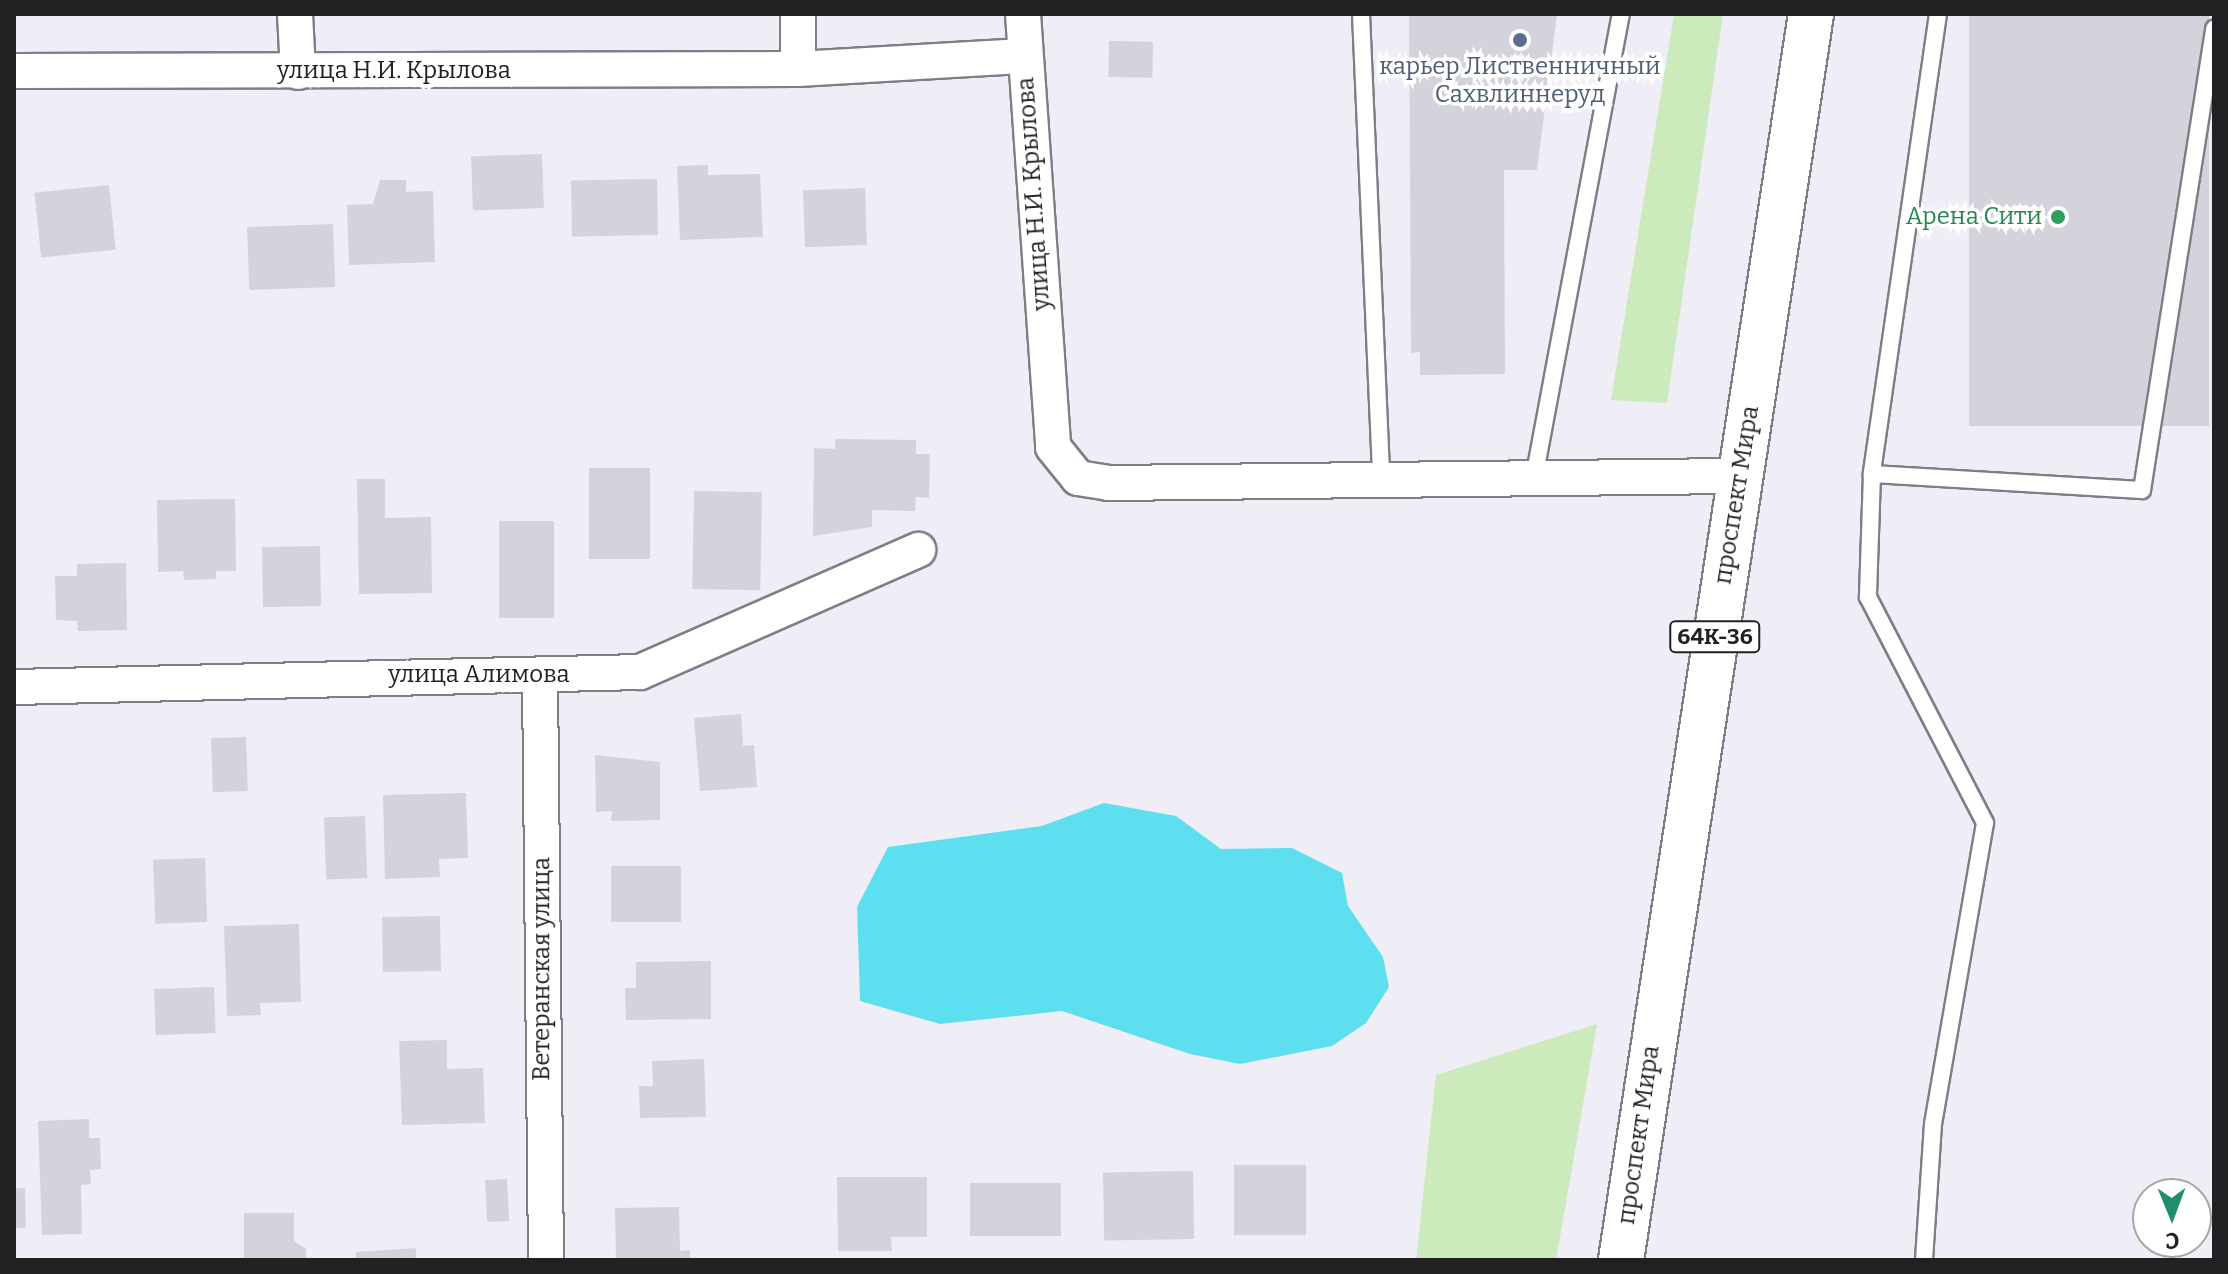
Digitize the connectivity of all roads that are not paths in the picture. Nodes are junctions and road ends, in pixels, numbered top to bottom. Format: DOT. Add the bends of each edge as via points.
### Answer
graph roads {
  1 [pos="295,14"];
  2 [pos="798,14"];
  3 [pos="1023,14"];
  4 [pos="1361,14"];
  5 [pos="1621,14"];
  6 [pos="1811,14"];
  7 [pos="1938,14"];
  8 [pos="2214,29"];
  9 [pos="1023,56"];
  10 [pos="798,69"];
  11 [pos="14,71"];
  12 [pos="298,72"];
  13 [pos="1872,474"];
  14 [pos="1739,476"];
  15 [pos="1534,478"];
  16 [pos="1381,481"];
  17 [pos="918,550"];
  18 [pos="540,678"];
  19 [pos="14,687"];
  20 [pos="546,1260"];
  21 [pos="1621,1260"];
  22 [pos="1924,1260"];
  1 -- 12 [label="street"];
  2 -- 10 [label="street"];
  3 -- 9 [label="street"];
  4 -- 16 [label="lane"];
  5 -- 15 [label="lane"];
  6 -- 14 [label="main road, проспект Мира / 64К-36"];
  7 -- 13 [label="lane"];
  8 -- 13 [label="lane" via="2142,490"];
  9 -- 10 [label="street, улица Н.И. Крылова"];
  9 -- 16 [label="street, улица Н.И. Крылова" via="1053,447 1078,478"];
  10 -- 12 [label="street, улица Н.И. Крылова"];
  11 -- 12 [label="street, улица Н.И. Крылова"];
  13 -- 22 [label="lane" via="1868,597 1985,823 1933,1124"];
  14 -- 15 [label="street, улица Н.И. Крылова"];
  14 -- 21 [label="main road, проспект Мира / 64К-36"];
  15 -- 16 [label="street, улица Н.И. Крылова"];
  17 -- 18 [label="street, улица Алимова" via="640,672"];
  18 -- 19 [label="street, улица Алимова" via="441,672"];
  18 -- 20 [label="street, Ветеранская улица"];
}
